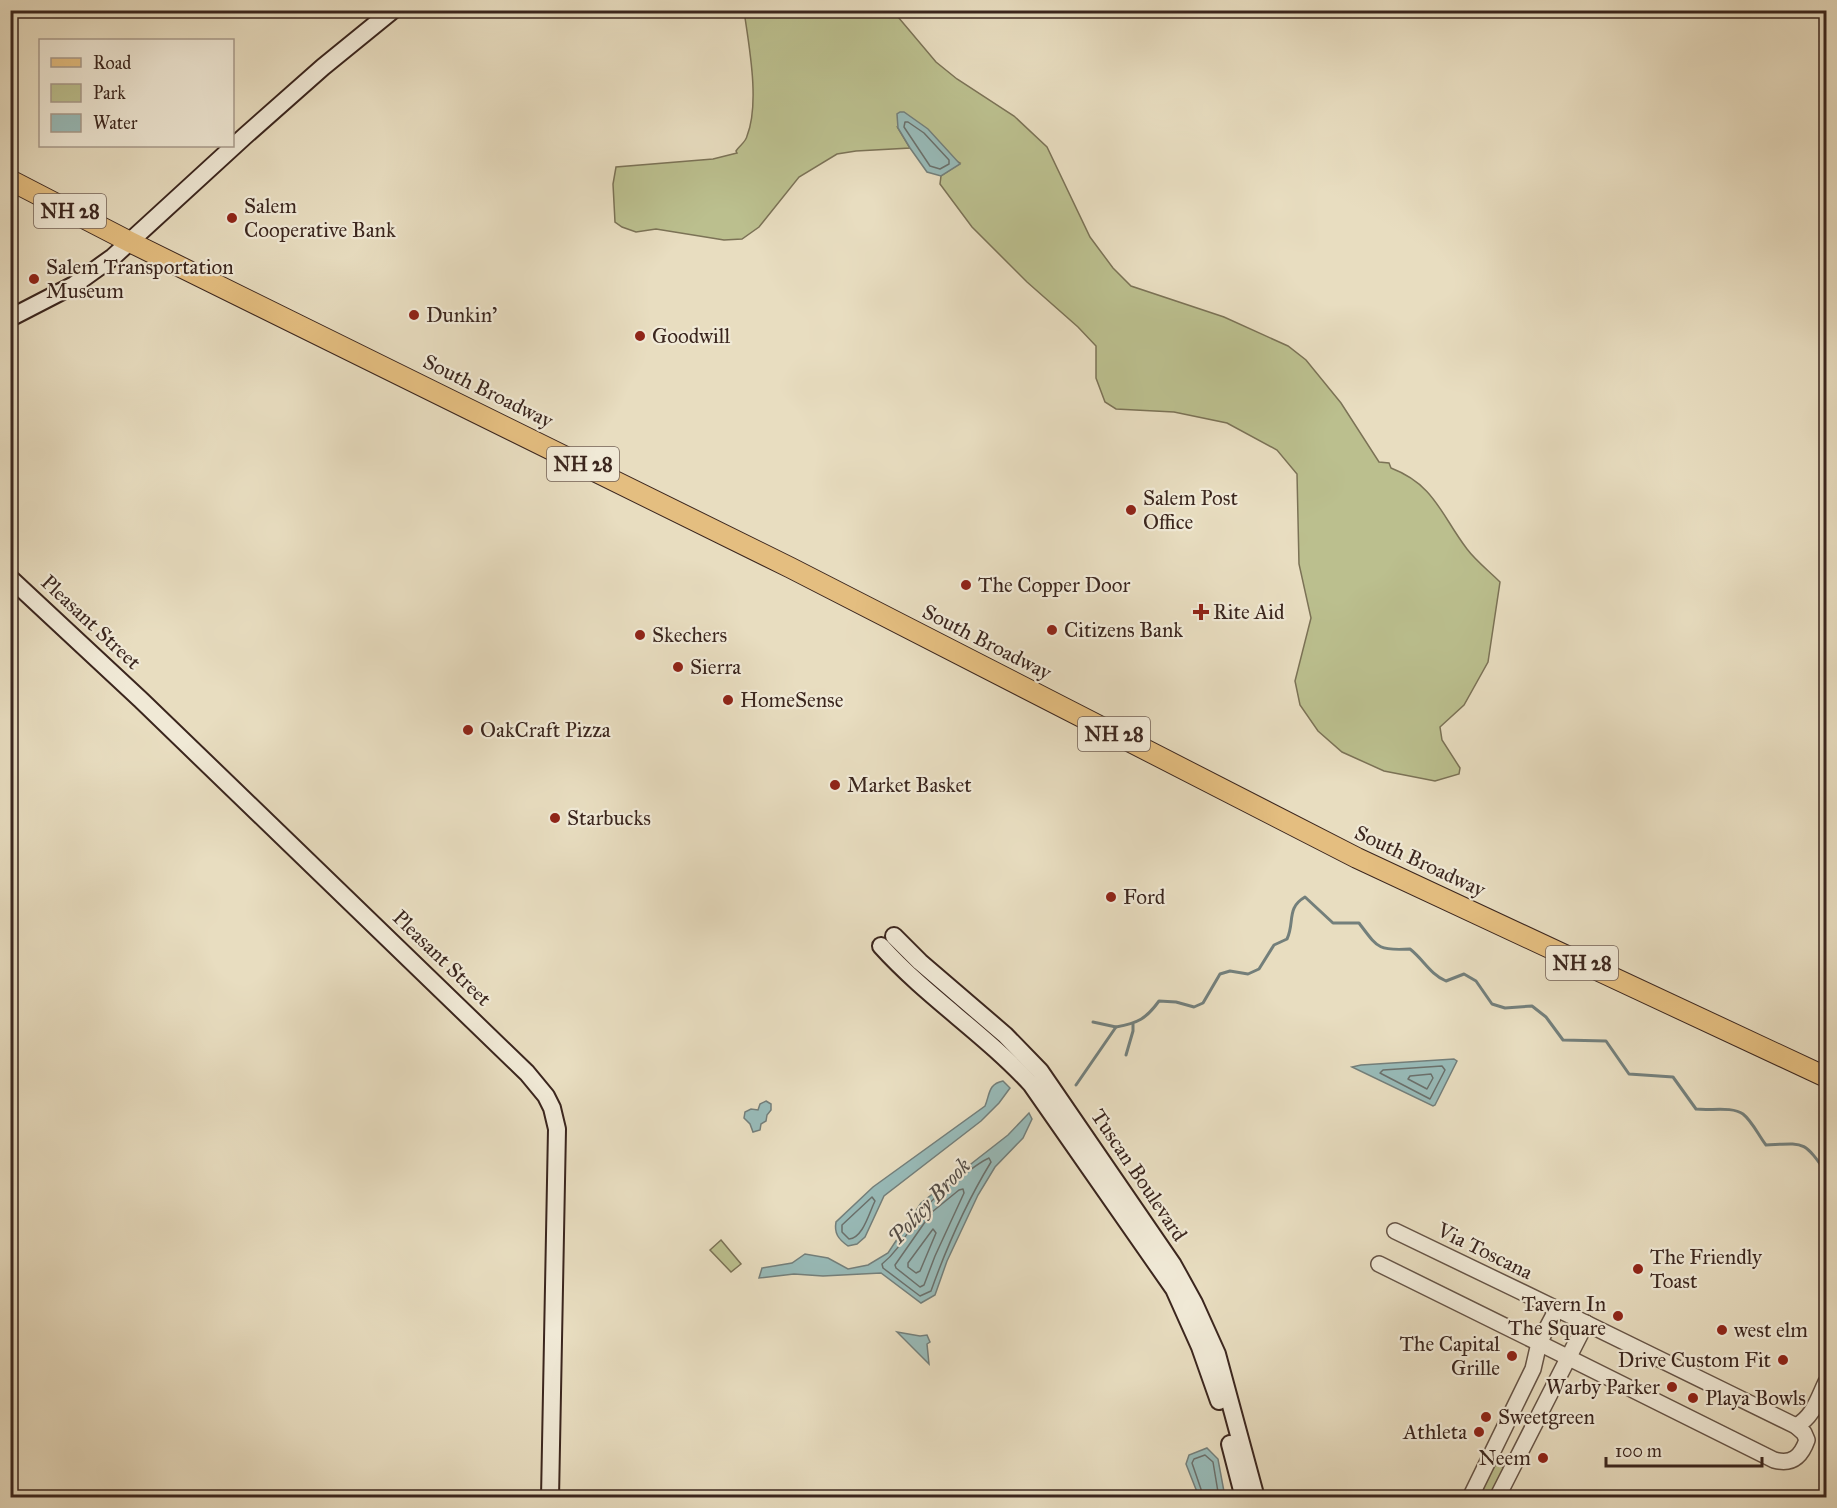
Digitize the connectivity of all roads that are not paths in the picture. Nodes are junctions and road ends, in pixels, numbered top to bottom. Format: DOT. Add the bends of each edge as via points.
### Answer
graph roads {
  1 [pos="393,10"];
  2 [pos="234,146"];
  3 [pos="233,147"];
  4 [pos="10,180"];
  5 [pos="130,242"];
  6 [pos="10,318"];
  7 [pos="10,578"];
  8 [pos="1827,1077"];
  9 [pos="1395,1231"];
  10 [pos="1379,1264"];
  11 [pos="1557,1309"];
  12 [pos="1586,1323"];
  13 [pos="1539,1343"];
  14 [pos="1568,1358"];
  15 [pos="1827,1382"];
  16 [pos="1827,1404"];
  17 [pos="1796,1426"];
  18 [pos="1807,1440"];
  19 [pos="550,1497"];
  20 [pos="1244,1497"];
  21 [pos="1256,1497"];
  22 [pos="1470,1497"];
  23 [pos="1497,1497"];
  1 -- 2 [label="main road"];
  3 -- 5 [label="main road"];
  4 -- 5 [label="main road, NH 28"];
  5 -- 6 [label="main road" via="74,285"];
  5 -- 8 [label="main road, South Broadway / NH 28" via="791,568 1357,858"];
  7 -- 19 [label="main road, Pleasant Street" via="450,997 546,1096 557,1129"];
  9 -- 11 [label="street, Via Toscana"];
  10 -- 13 [label="street"];
  11 -- 12 [label="street, Via Toscana"];
  11 -- 13 [label="street"];
  12 -- 14 [label="street"];
  12 -- 17 [label="street, Via Toscana"];
  13 -- 14 [label="street"];
  13 -- 22 [label="street" via="1533,1369"];
  14 -- 18 [label="street" via="1773,1460 1793,1461"];
  14 -- 23 [label="street"];
  15 -- 17 [label="street" via="1812,1413"];
  16 -- 18 [label="street"];
  17 -- 18 [label="street, Via Toscana"];
  20 -- 21 [label="main road, Tuscan Boulevard" via="1212,1378 1174,1289 1031,1084 907,972 888,941 920,962 1005,1035 1040,1071 1173,1265 1217,1354"];
}
